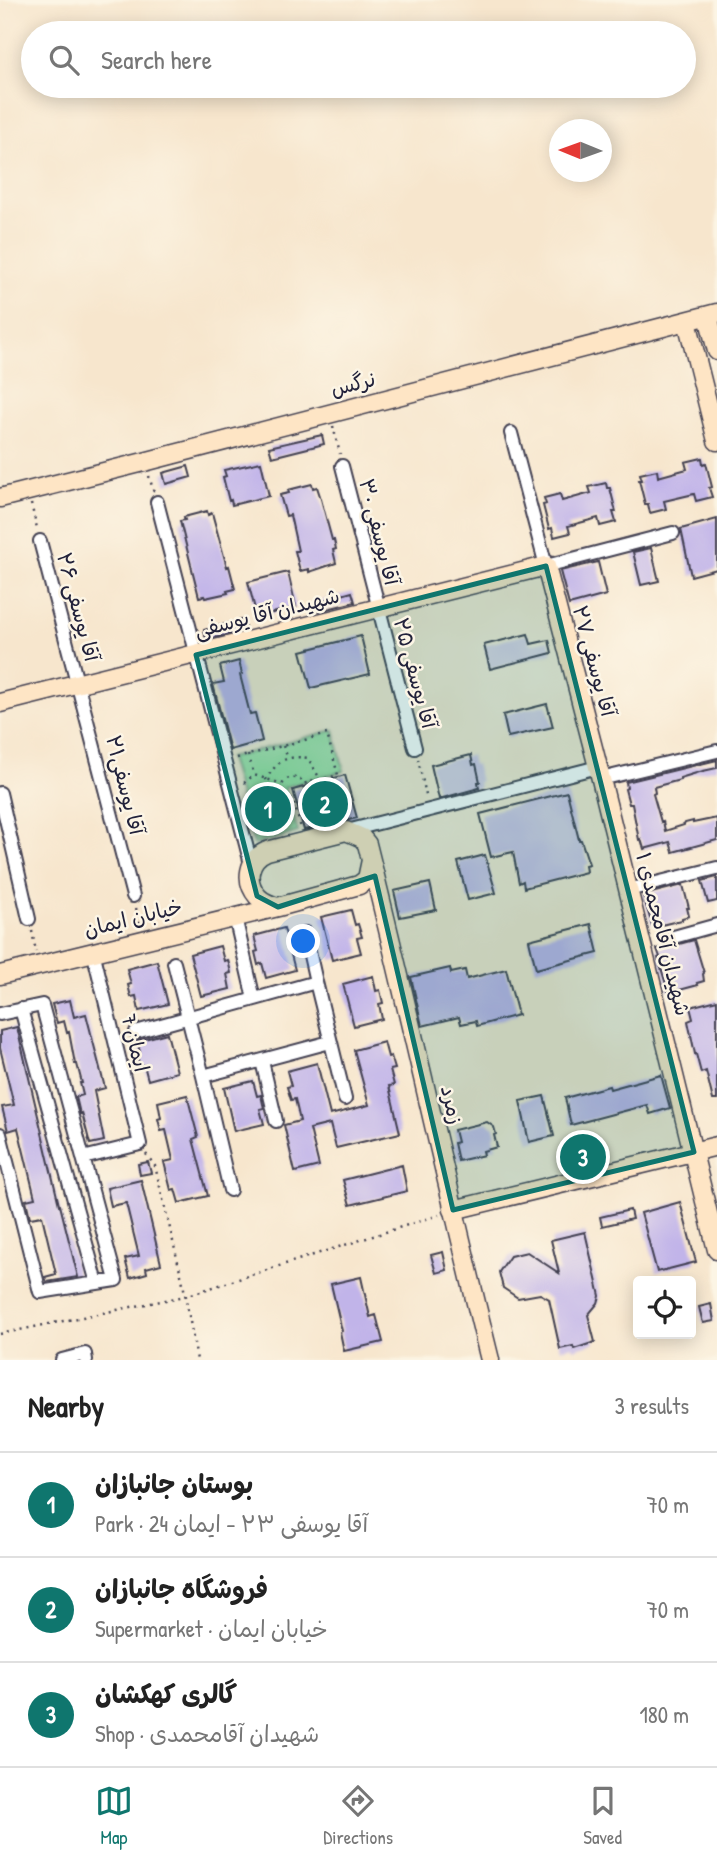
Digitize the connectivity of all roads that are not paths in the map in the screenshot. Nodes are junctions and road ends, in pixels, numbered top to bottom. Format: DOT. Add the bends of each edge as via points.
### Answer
graph roads {
  1 [pos="712,314"];
  2 [pos="687,321"];
  3 [pos="717,351"];
  4 [pos="511,433"];
  5 [pos="717,441"];
  6 [pos="342,466"];
  7 [pos="0,498"];
  8 [pos="157,502"];
  9 [pos="673,533"];
  10 [pos="40,541"];
  11 [pos="546,566"];
  12 [pos="378,608"];
  13 [pos="196,654"];
  14 [pos="79,684"];
  15 [pos="0,703"];
  16 [pos="415,748"];
  17 [pos="717,751"];
  18 [pos="599,773"];
  19 [pos="0,793"];
  20 [pos="369,825"];
  21 [pos="346,831"];
  22 [pos="369,852"];
  23 [pos="251,864"];
  24 [pos="717,868"];
  25 [pos="359,885"];
  26 [pos="628,890"];
  27 [pos="133,896"];
  28 [pos="278,907"];
  29 [pos="383,908"];
  30 [pos="235,917"];
  31 [pos="29,919"];
  32 [pos="717,925"];
  33 [pos="306,933"];
  34 [pos="670,938"];
  35 [pos="93,951"];
  36 [pos="174,962"];
  37 [pos="0,975"];
  38 [pos="316,982"];
  39 [pos="254,999"];
  40 [pos="21,1009"];
  41 [pos="0,1014"];
  42 [pos="189,1018"];
  43 [pos="136,1032"];
  44 [pos="330,1042"];
  45 [pos="262,1060"];
  46 [pos="203,1076"];
  47 [pos="345,1098"];
  48 [pos="276,1121"];
  49 [pos="0,1134"];
  50 [pos="717,1146"];
  51 [pos="694,1152"];
  52 [pos="83,1158"];
  53 [pos="230,1191"];
  54 [pos="453,1210"];
  55 [pos="717,1250"];
  56 [pos="97,1283"];
  57 [pos="62,1360"];
  58 [pos="86,1360"];
  59 [pos="490,1360"];
  1 -- 2 [label="street, نرگس"];
  1 -- 3 [label="street"];
  2 -- 5 [label="street"];
  2 -- 7 [label="street, نرگس"];
  4 -- 11 [label="street"];
  6 -- 12 [label="street, آقا یوسفی ۳۰"];
  8 -- 13 [label="street"];
  9 -- 11 [label="street"];
  10 -- 14 [label="street, آقا یوسفی ۲۶"];
  11 -- 12 [label="street, شهیدان آقا یوسفی"];
  11 -- 18 [label="street, آقا یوسفی ۲۷"];
  12 -- 13 [label="street, شهیدان آقا یوسفی"];
  12 -- 16 [label="street, آقا یوسفی ۲۵"];
  13 -- 14 [label="street, شهیدان آقا یوسفی"];
  13 -- 23 [label="street"];
  14 -- 15 [label="street, شهیدان آقا یوسفی"];
  14 -- 27 [label="street, آقا یوسفی۲۱"];
  17 -- 18 [label="street"];
  18 -- 20 [label="street"];
  18 -- 26 [label="street, شهیدان آقامحمدی ۱"];
  19 -- 31 [label="street"];
  20 -- 21 [label="street"];
  20 -- 22 [label="street" via="365,832"];
  21 -- 22 [label="street" via="362,838"];
  21 -- 23 [label="street" via="258,855"];
  22 -- 25 [label="street" via="367,879"];
  22 -- 29 [label="street, زمرد"];
  23 -- 28 [label="street" via="251,886 257,896"];
  24 -- 26 [label="street"];
  25 -- 28 [label="street, خیابان ایمان"];
  25 -- 29 [label="street" via="371,890"];
  26 -- 51 [label="street, شهیدان آقامحمدی ۱"];
  28 -- 30 [label="street, خیابان ایمان"];
  29 -- 54 [label="street, زمرد"];
  30 -- 35 [label="street, خیابان ایمان"];
  30 -- 39 [label="street"];
  32 -- 34 [label="street"];
  33 -- 38 [label="street"];
  35 -- 37 [label="street, خیابان ایمان"];
  35 -- 52 [label="street, ایمان 7" via="140,1144"];
  36 -- 42 [label="street"];
  38 -- 39 [label="street"];
  38 -- 44 [label="street"];
  39 -- 42 [label="street"];
  40 -- 41 [label="street"];
  40 -- 52 [label="street" via="42,1005"];
  40 -- 56 [label="street"];
  42 -- 43 [label="street"];
  42 -- 46 [label="street"];
  44 -- 45 [label="street"];
  44 -- 47 [label="street"];
  45 -- 46 [label="street"];
  45 -- 48 [label="street"];
  46 -- 53 [label="street"];
  49 -- 56 [label="street" via="40,1292"];
  50 -- 51 [label="street"];
  51 -- 54 [label="street"];
  51 -- 55 [label="street, شهیدان آقامحمدی ۱"];
  52 -- 56 [label="street" via="117,1280"];
  54 -- 59 [label="street, زمرد"];
  57 -- 58 [label="street" via="85,1354"];
}
